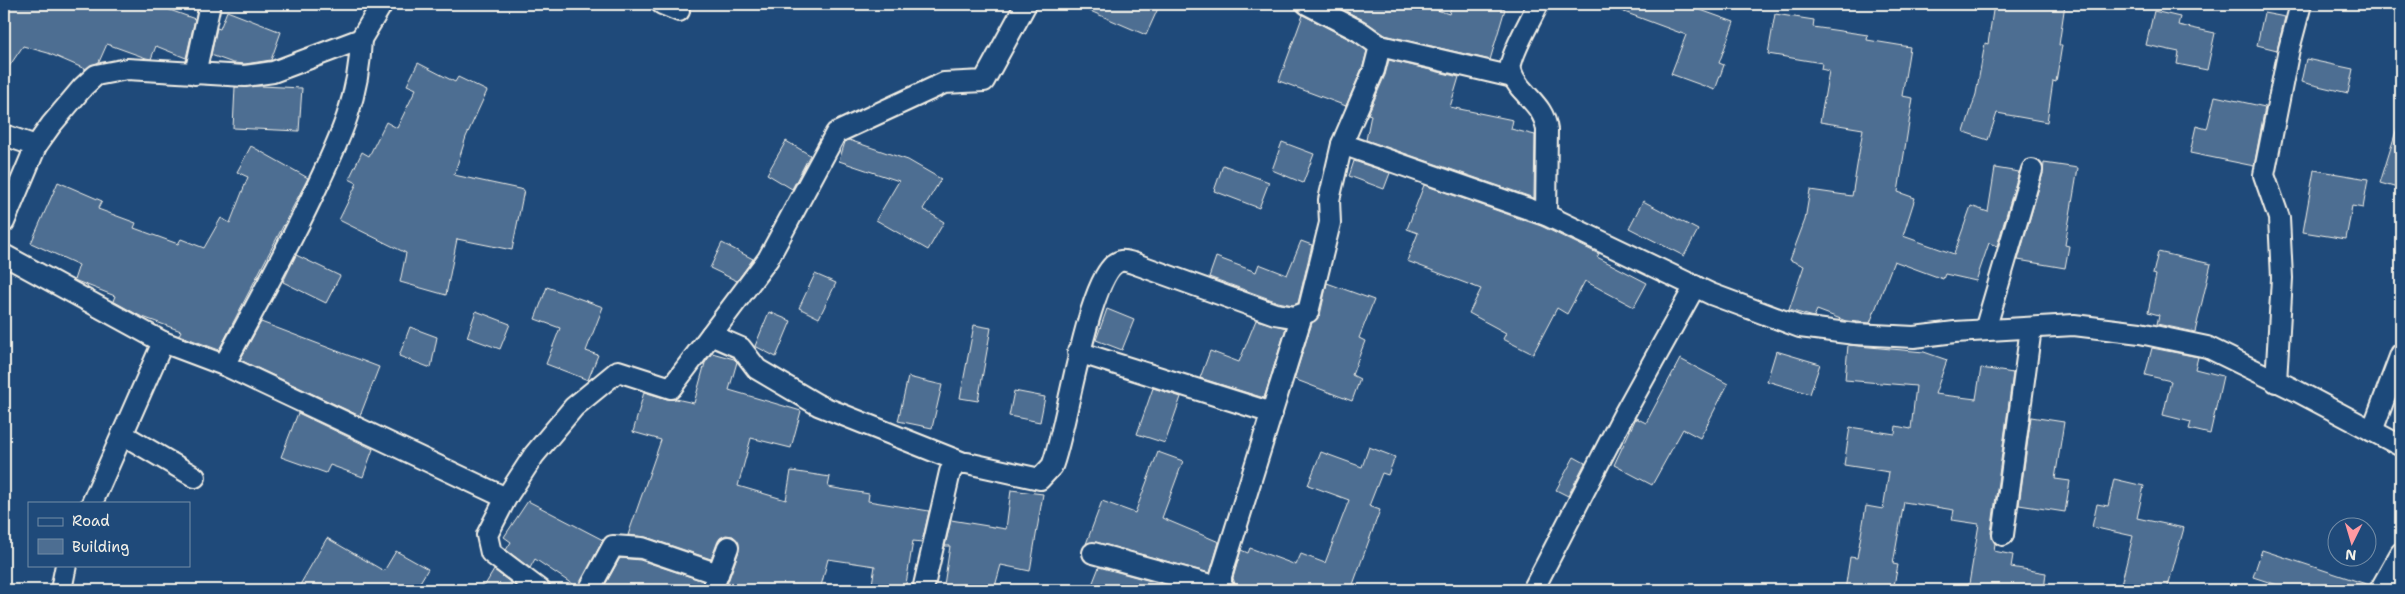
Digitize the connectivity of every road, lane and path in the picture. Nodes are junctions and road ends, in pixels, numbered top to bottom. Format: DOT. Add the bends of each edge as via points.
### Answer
graph roads {
  1 [pos="210,4"];
  2 [pos="382,4"];
  3 [pos="1026,4"];
  4 [pos="1307,4"];
  5 [pos="1538,4"];
  6 [pos="2301,4"];
  7 [pos="361,39"];
  8 [pos="1380,46"];
  9 [pos="195,74"];
  10 [pos="1513,77"];
  11 [pos="4,135"];
  12 [pos="1342,144"];
  13 [pos="36,146"];
  14 [pos="2032,170"];
  15 [pos="1546,215"];
  16 [pos="4,222"];
  17 [pos="4,255"];
  18 [pos="1695,286"];
  19 [pos="1302,315"];
  20 [pos="2032,328"];
  21 [pos="1985,330"];
  22 [pos="711,335"];
  23 [pos="163,342"];
  24 [pos="1078,352"];
  25 [pos="2401,354"];
  26 [pos="224,366"];
  27 [pos="2276,382"];
  28 [pos="1272,413"];
  29 [pos="2372,431"];
  30 [pos="122,434"];
  31 [pos="2401,446"];
  32 [pos="961,462"];
  33 [pos="195,478"];
  34 [pos="506,498"];
  35 [pos="92,502"];
  36 [pos="2003,535"];
  37 [pos="728,547"];
  38 [pos="1093,553"];
  39 [pos="2401,554"];
  40 [pos="66,566"];
  41 [pos="715,582"];
  42 [pos="1223,589"];
  43 [pos="61,590"];
  44 [pos="540,590"];
  45 [pos="589,590"];
  46 [pos="922,590"];
  47 [pos="1533,590"];
  48 [pos="2380,590"];
  1 -- 9 [label="street"];
  2 -- 7 [label="street"];
  3 -- 22 [label="street" via="984,81 944,83 836,133 768,259"];
  4 -- 8 [label="street" via="1359,30"];
  5 -- 10 [label="street" via="1510,65"];
  6 -- 27 [label="street" via="2264,175 2279,218 2282,278"];
  7 -- 9 [label="street" via="274,72 245,76"];
  7 -- 26 [label="street" via="356,89 344,128 290,244"];
  8 -- 10 [label="street"];
  8 -- 12 [label="street" via="1374,70"];
  9 -- 13 [label="street" via="127,69 96,75"];
  10 -- 15 [label="street" via="1546,119"];
  11 -- 13 [label="street"];
  12 -- 15 [label="street"];
  12 -- 19 [label="street" via="1331,184 1330,223 1313,296 1308,312"];
  13 -- 16 [label="street"];
  14 -- 21 [label="street"];
  15 -- 18 [label="street"];
  17 -- 23 [label="street"];
  18 -- 21 [label="street" via="1800,327 1914,337"];
  18 -- 47 [label="street"];
  19 -- 24 [label="street" via="1275,314 1121,261 1103,281"];
  19 -- 28 [label="street"];
  20 -- 21 [label="street"];
  20 -- 27 [label="street" via="2074,325 2140,333 2207,347"];
  20 -- 36 [label="street"];
  22 -- 32 [label="street" via="741,348 757,369 818,405"];
  22 -- 34 [label="street" via="671,388 618,371 605,381 574,407 534,455"];
  23 -- 26 [label="street"];
  23 -- 30 [label="street"];
  24 -- 28 [label="street"];
  24 -- 32 [label="street" via="1055,459 1047,473 1040,479"];
  25 -- 29 [label="street"];
  26 -- 34 [label="street"];
  27 -- 29 [label="street"];
  28 -- 42 [label="street" via="1221,576"];
  29 -- 31 [label="street"];
  30 -- 33 [label="street"];
  30 -- 35 [label="street"];
  32 -- 46 [label="street" via="956,463 950,472"];
  34 -- 44 [label="street" via="488,535 491,554"];
  37 -- 41 [label="street"];
  38 -- 42 [label="street"];
  39 -- 48 [label="street"];
  40 -- 43 [label="street"];
  41 -- 45 [label="street" via="642,548 613,546"];
}
